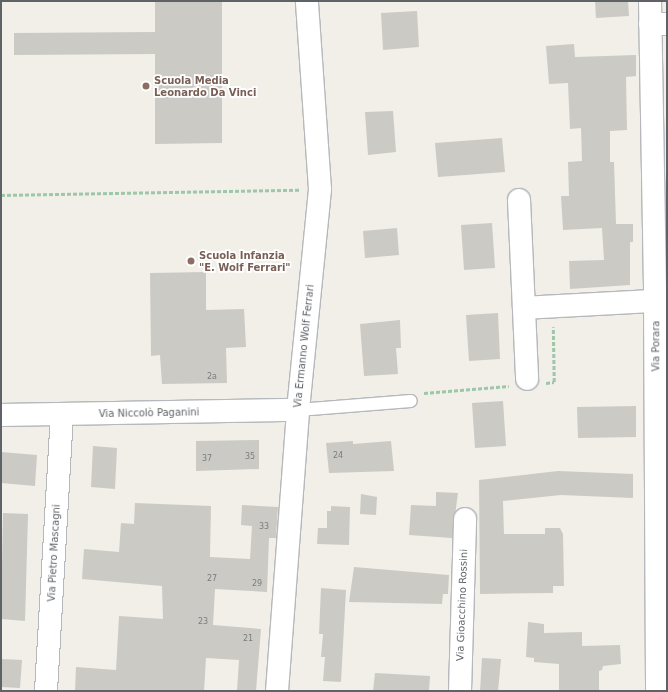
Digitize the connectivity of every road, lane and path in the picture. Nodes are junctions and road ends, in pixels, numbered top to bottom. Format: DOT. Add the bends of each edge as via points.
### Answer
graph roads {
  1 [pos="307,1"];
  2 [pos="650,1"];
  3 [pos="659,24"];
  4 [pos="320,189"];
  5 [pos="1,195"];
  6 [pos="519,200"];
  7 [pos="660,237"];
  8 [pos="655,301"];
  9 [pos="524,308"];
  10 [pos="527,379"];
  11 [pos="412,401"];
  12 [pos="298,410"];
  13 [pos="1,415"];
  14 [pos="62,415"];
  15 [pos="662,446"];
  16 [pos="465,520"];
  17 [pos="46,691"];
  18 [pos="277,691"];
  19 [pos="460,691"];
  20 [pos="657,691"];
  1 -- 4 [label="street, Via Ermanno Wolf Ferrari"];
  2 -- 3 [label="street, Via Porara"];
  3 -- 7 [label="street, Via Porara"];
  4 -- 5 [label="path"];
  4 -- 12 [label="street, Via Ermanno Wolf Ferrari"];
  6 -- 9 [label="street"];
  7 -- 8 [label="street, Via Porara"];
  8 -- 9 [label="street"];
  8 -- 15 [label="street, Via Porara"];
  9 -- 10 [label="street"];
  11 -- 12 [label="lane"];
  12 -- 14 [label="street, Via Niccolò Paganini"];
  12 -- 18 [label="street, Via Ermanno Wolf Ferrari"];
  13 -- 14 [label="street, Via Niccolò Paganini"];
  14 -- 17 [label="street, Via Pietro Mascagni"];
  15 -- 20 [label="street, Via Porara"];
  16 -- 19 [label="street, Via Gioacchino Rossini"];
}
